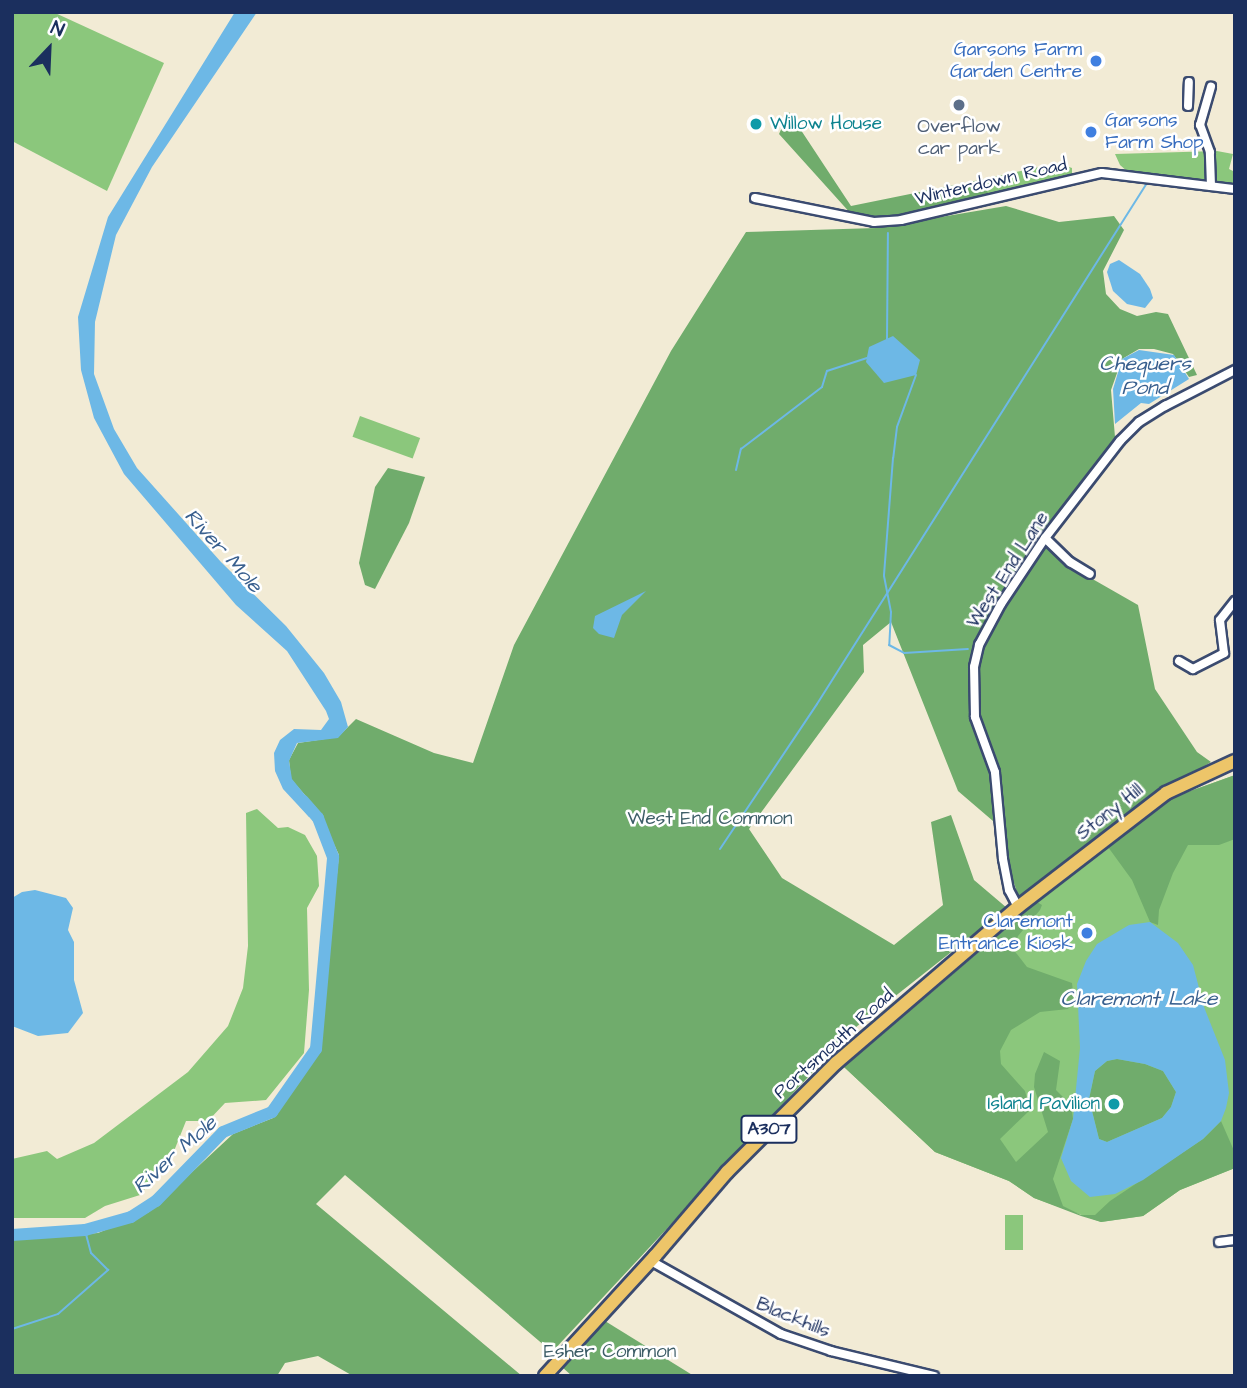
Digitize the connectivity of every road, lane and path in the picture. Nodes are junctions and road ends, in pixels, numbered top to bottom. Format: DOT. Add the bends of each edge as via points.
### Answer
graph roads {
  1 [pos="1189,82"];
  2 [pos="1212,87"];
  3 [pos="1189,93"];
  4 [pos="1207,97"];
  5 [pos="1188,106"];
  6 [pos="1211,186"];
  7 [pos="1235,189"];
  8 [pos="755,198"];
  9 [pos="1235,370"];
  10 [pos="1045,538"];
  11 [pos="1090,574"];
  12 [pos="1235,601"];
  13 [pos="1179,661"];
  14 [pos="1235,761"];
  15 [pos="1018,907"];
  16 [pos="1235,1240"];
  17 [pos="1219,1242"];
  18 [pos="651,1261"];
  19 [pos="545,1376"];
  20 [pos="934,1376"];
  1 -- 3 [label="street"];
  2 -- 4 [label="street"];
  3 -- 4 [label="street"];
  3 -- 5 [label="street"];
  4 -- 6 [label="street" via="1200,125 1210,152"];
  6 -- 7 [label="street, Winterdown Road"];
  6 -- 8 [label="street, Winterdown Road" via="1102,173 901,220 874,222"];
  9 -- 10 [label="street, West End Lane" via="1139,422"];
  10 -- 11 [label="street"];
  10 -- 15 [label="street, West End Lane" via="988,626 974,667 975,717 995,772 1003,859 1009,890"];
  12 -- 13 [label="street" via="1218,627 1226,651 1193,668"];
  14 -- 15 [label="main road, Stony Hill / A307" via="1166,793"];
  15 -- 18 [label="main road, Portsmouth Road / A307" via="798,1099 727,1171"];
  16 -- 17 [label="street"];
  18 -- 19 [label="main road, Portsmouth Road / A307"];
  18 -- 20 [label="street, Blackhills" via="781,1334"];
}
